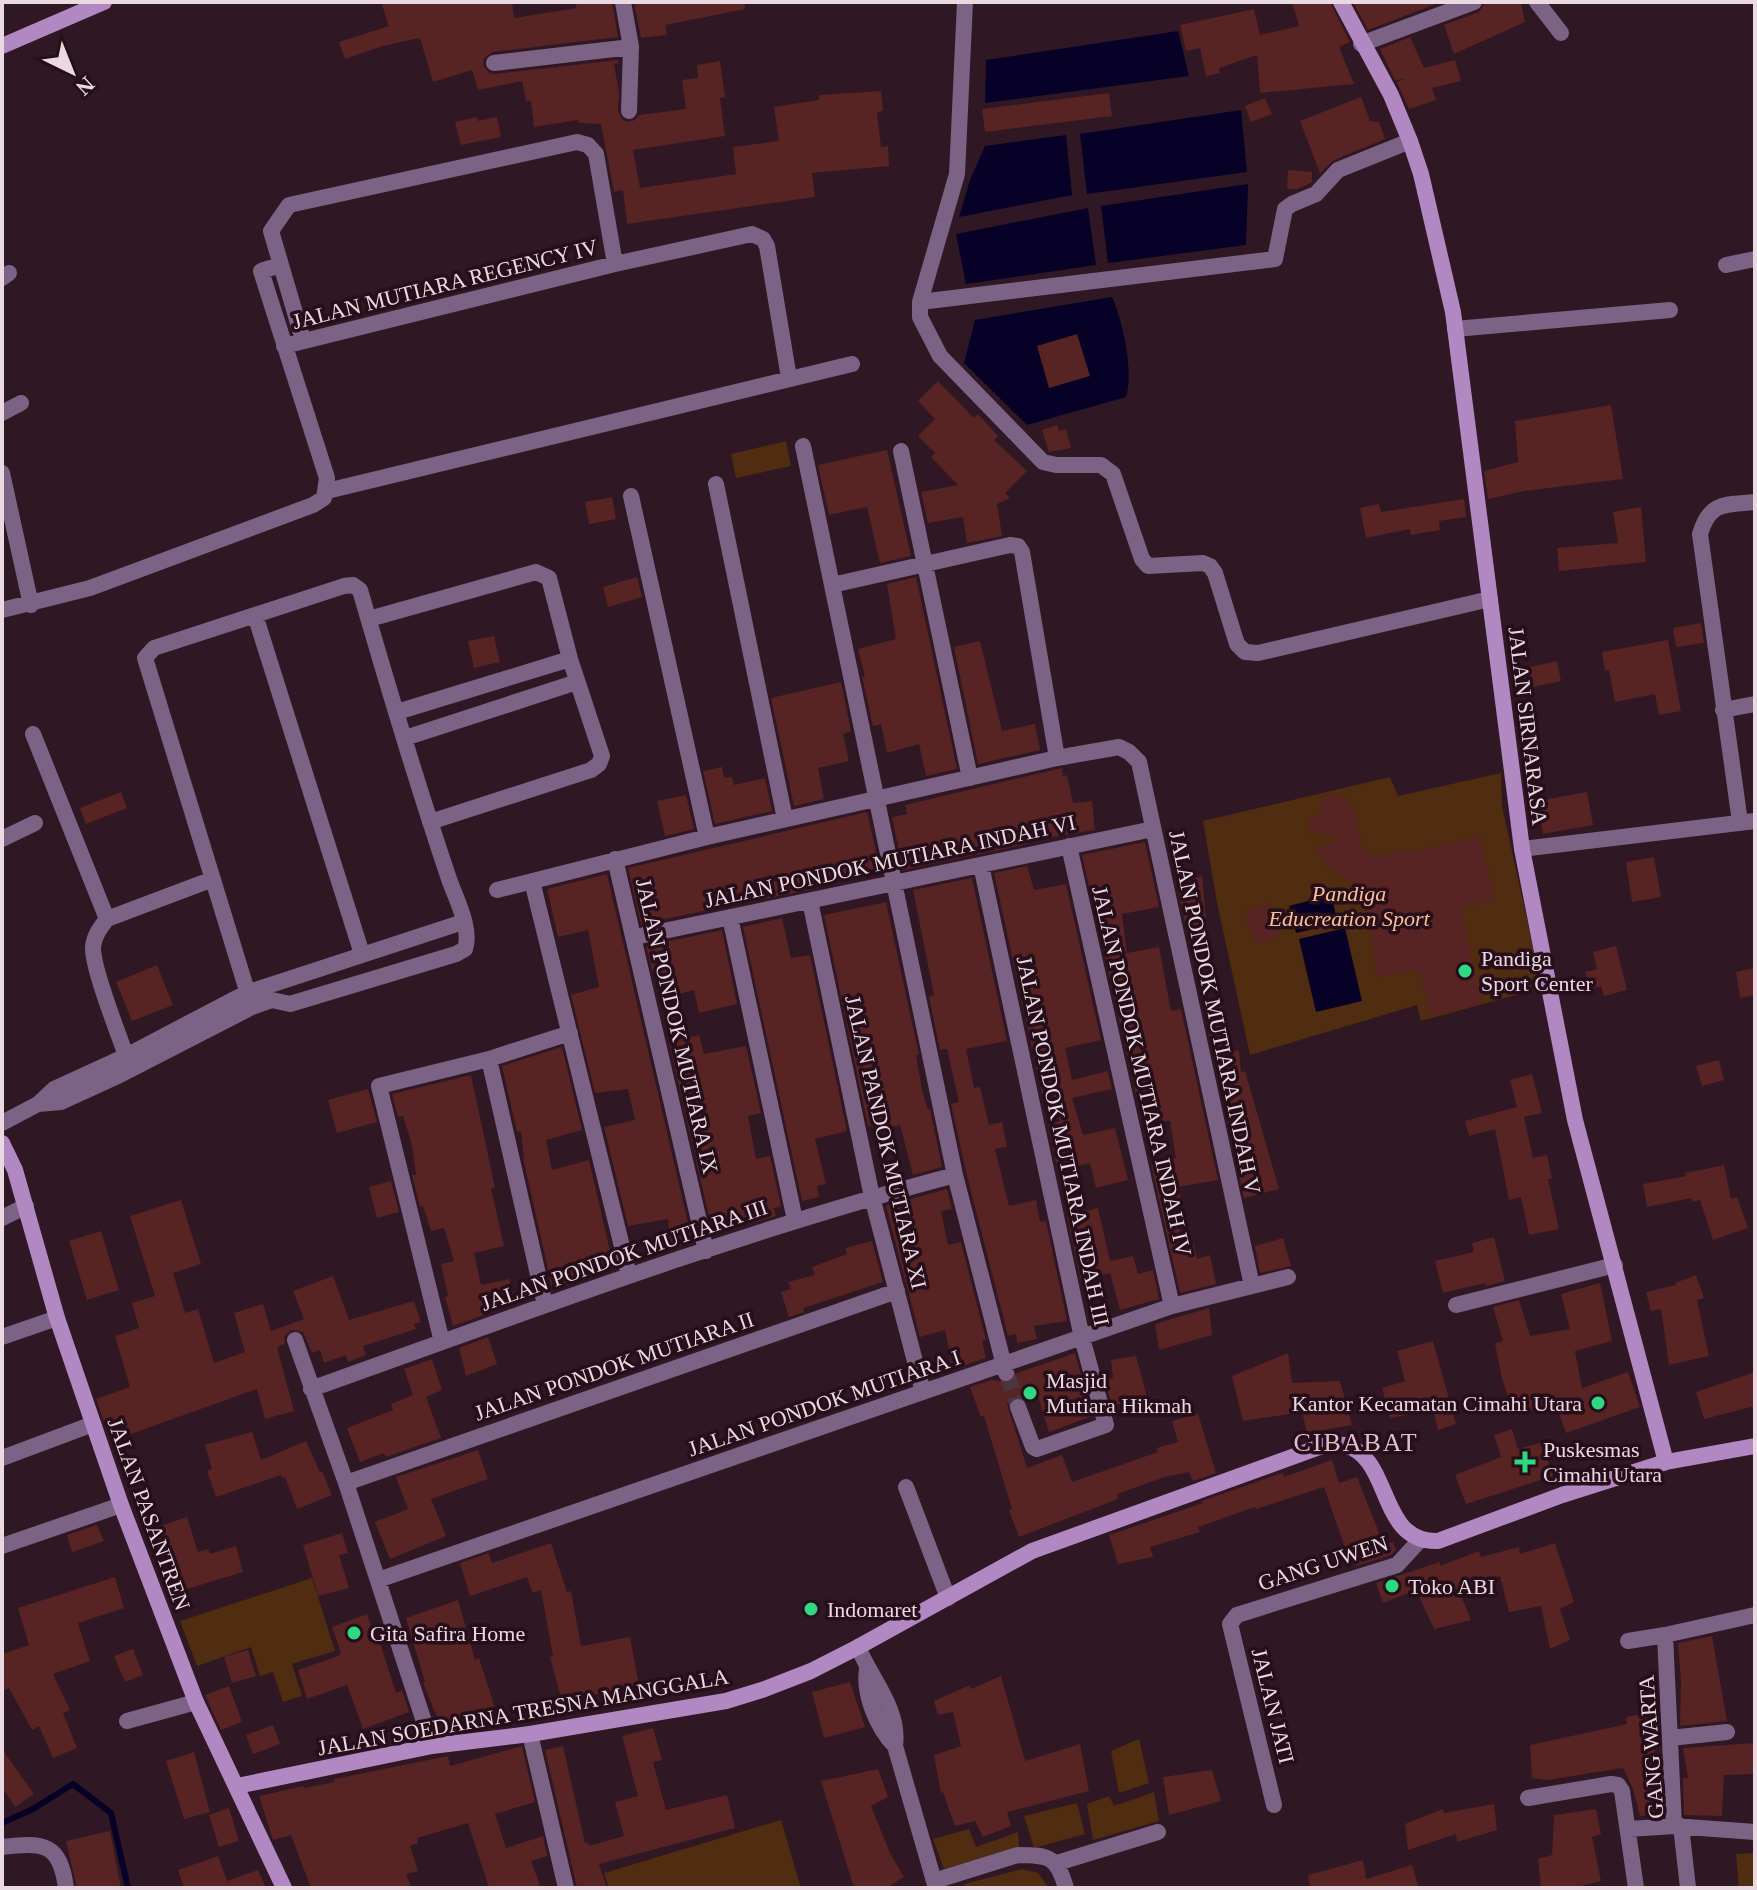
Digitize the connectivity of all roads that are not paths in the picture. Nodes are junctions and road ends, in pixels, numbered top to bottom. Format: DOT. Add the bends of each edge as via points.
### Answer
graph roads {
  1 [pos="104,2"];
  2 [pos="623,2"];
  3 [pos="965,2"];
  4 [pos="1341,2"];
  5 [pos="1474,2"];
  6 [pos="1537,2"];
  7 [pos="1561,33"];
  8 [pos="1361,44"];
  9 [pos="2,46"];
  10 [pos="631,47"];
  11 [pos="494,63"];
  12 [pos="629,111"];
  13 [pos="1410,141"];
  14 [pos="1755,259"];
  15 [pos="615,264"];
  16 [pos="280,265"];
  17 [pos="1726,265"];
  18 [pos="920,302"];
  19 [pos="1670,310"];
  20 [pos="1455,329"];
  21 [pos="303,340"];
  22 [pos="284,346"];
  23 [pos="852,364"];
  24 [pos="789,378"];
  25 [pos="21,403"];
  26 [pos="2,413"];
  27 [pos="803,446"];
  28 [pos="901,451"];
  29 [pos="2,473"];
  30 [pos="716,484"];
  31 [pos="327,491"];
  32 [pos="631,496"];
  33 [pos="1755,502"];
  34 [pos="924,563"];
  35 [pos="832,585"];
  36 [pos="1490,599"];
  37 [pos="31,605"];
  38 [pos="2,610"];
  39 [pos="255,615"];
  40 [pos="369,619"];
  41 [pos="570,659"];
  42 [pos="577,682"];
  43 [pos="1755,704"];
  44 [pos="1723,710"];
  45 [pos="397,712"];
  46 [pos="33,734"];
  47 [pos="405,738"];
  48 [pos="1057,758"];
  49 [pos="970,778"];
  50 [pos="878,798"];
  51 [pos="785,819"];
  52 [pos="430,822"];
  53 [pos="1751,822"];
  54 [pos="35,823"];
  55 [pos="1153,829"];
  56 [pos="707,837"];
  57 [pos="2,839"];
  58 [pos="1069,846"];
  59 [pos="1530,848"];
  60 [pos="615,859"];
  61 [pos="981,865"];
  62 [pos="213,879"];
  63 [pos="532,881"];
  64 [pos="895,883"];
  65 [pos="497,890"];
  66 [pos="810,901"];
  67 [pos="730,917"];
  68 [pos="107,919"];
  69 [pos="463,922"];
  70 [pos="635,937"];
  71 [pos="362,954"];
  72 [pos="249,1000"];
  73 [pos="570,1033"];
  74 [pos="489,1059"];
  75 [pos="120,1064"];
  76 [pos="2,1123"];
  77 [pos="2,1143"];
  78 [pos="955,1175"];
  79 [pos="872,1197"];
  80 [pos="26,1206"];
  81 [pos="2,1218"];
  82 [pos="795,1220"];
  83 [pos="706,1251"];
  84 [pos="1615,1265"];
  85 [pos="629,1275"];
  86 [pos="1288,1277"];
  87 [pos="1252,1286"];
  88 [pos="897,1291"];
  89 [pos="545,1305"];
  90 [pos="1456,1305"];
  91 [pos="1172,1306"];
  92 [pos="57,1318"];
  93 [pos="2,1337"];
  94 [pos="1082,1338"];
  95 [pos="295,1340"];
  96 [pos="442,1342"];
  97 [pos="1005,1370"];
  98 [pos="311,1389"];
  99 [pos="923,1392"];
  100 [pos="1018,1407"];
  101 [pos="92,1419"];
  102 [pos="1755,1446"];
  103 [pos="2,1448"];
  104 [pos="2,1458"];
  105 [pos="1666,1462"];
  106 [pos="346,1483"];
  107 [pos="906,1487"];
  108 [pos="121,1505"];
  109 [pos="1420,1540"];
  110 [pos="2,1546"];
  111 [pos="378,1580"];
  112 [pos="948,1598"];
  113 [pos="1755,1615"];
  114 [pos="1232,1619"];
  115 [pos="1665,1635"];
  116 [pos="1628,1641"];
  117 [pos="858,1647"];
  118 [pos="196,1702"];
  119 [pos="127,1721"];
  120 [pos="1727,1732"];
  121 [pos="530,1734"];
  122 [pos="1670,1738"];
  123 [pos="432,1746"];
  124 [pos="237,1786"];
  125 [pos="1528,1798"];
  126 [pos="1274,1805"];
  127 [pos="1678,1826"];
  128 [pos="1629,1829"];
  129 [pos="1158,1832"];
  130 [pos="1755,1832"];
  131 [pos="2,1847"];
  132 [pos="1057,1863"];
  133 [pos="935,1884"];
  134 [pos="66,1888"];
  135 [pos="284,1888"];
  136 [pos="566,1888"];
  137 [pos="1066,1888"];
  138 [pos="1636,1888"];
  139 [pos="1688,1888"];
  1 -- 9 [label="main road"];
  2 -- 10 [label="street"];
  3 -- 18 [label="street" via="957,174"];
  4 -- 8 [label="main road, JALAN SIRNARASA"];
  5 -- 8 [label="street"];
  6 -- 7 [label="street"];
  8 -- 13 [label="main road, JALAN SIRNARASA"];
  10 -- 11 [label="street"];
  10 -- 12 [label="street"];
  13 -- 18 [label="street" via="1338,170 1316,194 1285,209 1275,259"];
  13 -- 20 [label="main road, JALAN SIRNARASA"];
  14 -- 17 [label="street"];
  15 -- 16 [label="street" via="598,161 588,145 577,142 289,205 271,231"];
  15 -- 21 [label="street, JALAN MUTIARA REGENCY IV"];
  15 -- 24 [label="street, JALAN MUTIARA REGENCY IV" via="758,235 767,246"];
  16 -- 21 [label="street"];
  16 -- 22 [label="street" via="261,271"];
  18 -- 36 [label="street" via="920,317 940,356 1043,462 1101,465 1113,474 1148,566 1210,566 1237,644 1245,652"];
  19 -- 20 [label="street"];
  20 -- 36 [label="main road, JALAN SIRNARASA"];
  21 -- 22 [label="street, JALAN MUTIARA REGENCY IV"];
  22 -- 31 [label="street"];
  23 -- 24 [label="street"];
  24 -- 31 [label="street"];
  25 -- 26 [label="street"];
  27 -- 35 [label="street"];
  28 -- 34 [label="street"];
  29 -- 37 [label="street"];
  30 -- 51 [label="street"];
  31 -- 37 [label="street" via="313,505"];
  32 -- 56 [label="street"];
  33 -- 44 [label="street" via="1711,511 1700,534"];
  34 -- 35 [label="street"];
  34 -- 48 [label="street" via="1018,546"];
  34 -- 49 [label="street"];
  35 -- 50 [label="street"];
  36 -- 59 [label="main road, JALAN SIRNARASA"];
  37 -- 38 [label="street"];
  39 -- 40 [label="street" via="353,585 360,590"];
  39 -- 62 [label="street" via="154,648 145,658"];
  39 -- 71 [label="street"];
  40 -- 41 [label="street" via="543,573 549,578"];
  40 -- 45 [label="street"];
  41 -- 42 [label="street"];
  41 -- 45 [label="street"];
  42 -- 47 [label="street"];
  42 -- 52 [label="street" via="602,756 599,764"];
  43 -- 44 [label="street"];
  44 -- 53 [label="street"];
  45 -- 47 [label="street"];
  46 -- 68 [label="street"];
  47 -- 52 [label="street"];
  48 -- 49 [label="street"];
  48 -- 55 [label="street, JALAN PONDOK MUTIARA INDAH V" via="1119,747 1129,752 1139,762"];
  49 -- 50 [label="street"];
  50 -- 51 [label="street"];
  50 -- 64 [label="street"];
  51 -- 56 [label="street"];
  52 -- 69 [label="street"];
  53 -- 59 [label="street"];
  54 -- 57 [label="street"];
  55 -- 58 [label="street, JALAN PONDOK MUTIARA INDAH VI"];
  55 -- 87 [label="street, JALAN PONDOK MUTIARA INDAH V"];
  56 -- 60 [label="street"];
  58 -- 61 [label="street, JALAN PONDOK MUTIARA INDAH VI"];
  58 -- 91 [label="street, JALAN PONDOK MUTIARA INDAH IV"];
  59 -- 84 [label="main road, JALAN SIRNARASA" via="1575,1120"];
  60 -- 63 [label="street"];
  60 -- 70 [label="street, JALAN PONDOK MUTIARA IX"];
  61 -- 64 [label="street, JALAN PONDOK MUTIARA INDAH VI"];
  61 -- 94 [label="street, JALAN PONDOK MUTIARA INDAH III"];
  62 -- 68 [label="street"];
  62 -- 72 [label="street"];
  63 -- 65 [label="street"];
  63 -- 73 [label="street"];
  64 -- 66 [label="street, JALAN PONDOK MUTIARA INDAH VI"];
  64 -- 78 [label="street"];
  66 -- 67 [label="street, JALAN PONDOK MUTIARA INDAH VI"];
  66 -- 79 [label="street, JALAN PANDOK MUTIARA XI"];
  67 -- 70 [label="street, JALAN PONDOK MUTIARA INDAH VI"];
  67 -- 82 [label="street"];
  68 -- 75 [label="street" via="96,933 93,953"];
  69 -- 71 [label="street"];
  69 -- 72 [label="street" via="468,940 456,954 290,1004"];
  70 -- 83 [label="street, JALAN PONDOK MUTIARA IX"];
  71 -- 72 [label="street"];
  72 -- 75 [label="street"];
  73 -- 74 [label="street"];
  73 -- 85 [label="street"];
  74 -- 89 [label="street"];
  74 -- 96 [label="street" via="379,1086"];
  75 -- 76 [label="street" via="54,1089"];
  77 -- 80 [label="main road, JALAN PASANTREN"];
  78 -- 79 [label="street, JALAN PONDOK MUTIARA III"];
  78 -- 97 [label="street"];
  79 -- 82 [label="street, JALAN PONDOK MUTIARA III"];
  79 -- 88 [label="street, JALAN PANDOK MUTIARA XI"];
  80 -- 81 [label="street"];
  80 -- 92 [label="main road, JALAN PASANTREN"];
  82 -- 83 [label="street, JALAN PONDOK MUTIARA III"];
  83 -- 85 [label="street, JALAN PONDOK MUTIARA III"];
  84 -- 90 [label="street"];
  84 -- 105 [label="main road, JALAN SIRNARASA"];
  85 -- 89 [label="street, JALAN PONDOK MUTIARA III"];
  86 -- 87 [label="street, JALAN PONDOK MUTIARA I"];
  87 -- 91 [label="street, JALAN PONDOK MUTIARA I"];
  88 -- 99 [label="street, JALAN PANDOK MUTIARA XI"];
  88 -- 106 [label="street, JALAN PONDOK MUTIARA II"];
  89 -- 96 [label="street, JALAN PONDOK MUTIARA III"];
  91 -- 94 [label="street, JALAN PONDOK MUTIARA I"];
  92 -- 93 [label="street"];
  92 -- 101 [label="main road, JALAN PASANTREN"];
  94 -- 97 [label="street, JALAN PONDOK MUTIARA I"];
  94 -- 100 [label="street, JALAN PONDOK MUTIARA INDAH III" via="1106,1425 1037,1449"];
  95 -- 98 [label="street"];
  96 -- 98 [label="street, JALAN PONDOK MUTIARA III"];
  97 -- 99 [label="street, JALAN PONDOK MUTIARA I"];
  98 -- 106 [label="street"];
  99 -- 111 [label="street, JALAN PONDOK MUTIARA I"];
  101 -- 103 [label="street"];
  101 -- 104 [label="street"];
  101 -- 108 [label="main road, JALAN PASANTREN"];
  102 -- 105 [label="main road"];
  105 -- 109 [label="main road" via="1438,1541"];
  106 -- 111 [label="street"];
  107 -- 112 [label="street"];
  108 -- 110 [label="street"];
  108 -- 118 [label="main road, JALAN PASANTREN"];
  109 -- 112 [label="main road, JALAN SOEDARNA TRESNA MANGGALA" via="1402,1528 1362,1455 1343,1445 1325,1445 1032,1551"];
  109 -- 114 [label="street, GANG UWEN" via="1397,1565"];
  111 -- 123 [label="street"];
  112 -- 117 [label="main road, JALAN SOEDARNA TRESNA MANGGALA"];
  113 -- 115 [label="street"];
  114 -- 126 [label="street, JALAN JATI"];
  115 -- 116 [label="street"];
  115 -- 122 [label="street, GANG WARTA"];
  117 -- 121 [label="main road, JALAN SOEDARNA TRESNA MANGGALA" via="811,1671 726,1701"];
  117 -- 133 [label="street" via="877,1679 884,1714 897,1731 895,1746"];
  118 -- 119 [label="street"];
  118 -- 124 [label="main road, JALAN PASANTREN"];
  120 -- 122 [label="street"];
  121 -- 123 [label="main road, JALAN SOEDARNA TRESNA MANGGALA"];
  121 -- 136 [label="street"];
  122 -- 127 [label="street, GANG WARTA"];
  123 -- 124 [label="main road, JALAN SOEDARNA TRESNA MANGGALA"];
  124 -- 135 [label="main road, JALAN PASANTREN"];
  125 -- 128 [label="street" via="1618,1785"];
  127 -- 128 [label="street"];
  127 -- 130 [label="street, GANG WARTA"];
  127 -- 139 [label="street"];
  128 -- 138 [label="street"];
  129 -- 132 [label="street"];
  131 -- 134 [label="street" via="29,1844 54,1852 63,1864"];
  132 -- 133 [label="street" via="1048,1857 1018,1855"];
  132 -- 137 [label="street"];
}
